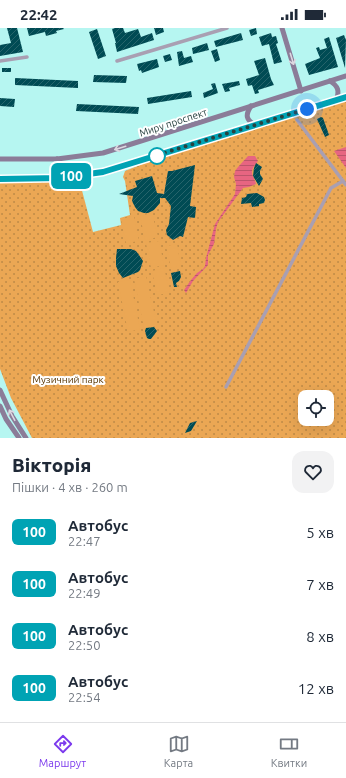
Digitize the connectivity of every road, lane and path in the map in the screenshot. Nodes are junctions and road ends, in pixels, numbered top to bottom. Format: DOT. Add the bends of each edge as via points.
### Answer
graph roads {
  1 [pos="227,28"];
  2 [pos="282,28"];
  3 [pos="27,58"];
  4 [pos="0,61"];
  5 [pos="117,62"];
  6 [pos="346,76"];
  7 [pos="330,81"];
  8 [pos="301,91"];
  9 [pos="346,97"];
  10 [pos="336,100"];
  11 [pos="251,106"];
  12 [pos="297,120"];
  13 [pos="255,126"];
  14 [pos="0,159"];
  15 [pos="57,159"];
  16 [pos="59,178"];
  17 [pos="0,179"];
  18 [pos="342,180"];
  19 [pos="346,185"];
  20 [pos="226,387"];
  21 [pos="0,390"];
  22 [pos="0,406"];
  23 [pos="19,438"];
  24 [pos="26,438"];
  1 -- 5 [label="street"];
  2 -- 8 [label="main road, one-way"];
  3 -- 4 [label="street"];
  6 -- 7 [label="main road, Миру проспект"];
  7 -- 8 [label="main road, Миру проспект"];
  7 -- 10 [label="main road" via="338,88"];
  8 -- 11 [label="main road, Миру проспект"];
  9 -- 10 [label="main road"];
  10 -- 13 [label="main road"];
  11 -- 13 [label="main road" via="247,117"];
  11 -- 15 [label="main road, Миру проспект, one-way" via="103,153"];
  12 -- 18 [label="street"];
  13 -- 16 [label="main road" via="103,172"];
  14 -- 15 [label="main road, Миру проспект"];
  15 -- 16 [label="main road" via="64,170"];
  16 -- 17 [label="main road"];
  18 -- 19 [label="street"];
  18 -- 20 [label="street" via="331,188 315,216"];
  24 -- 21 [label="main road, one-way"];
  22 -- 23 [label="main road"];
}
